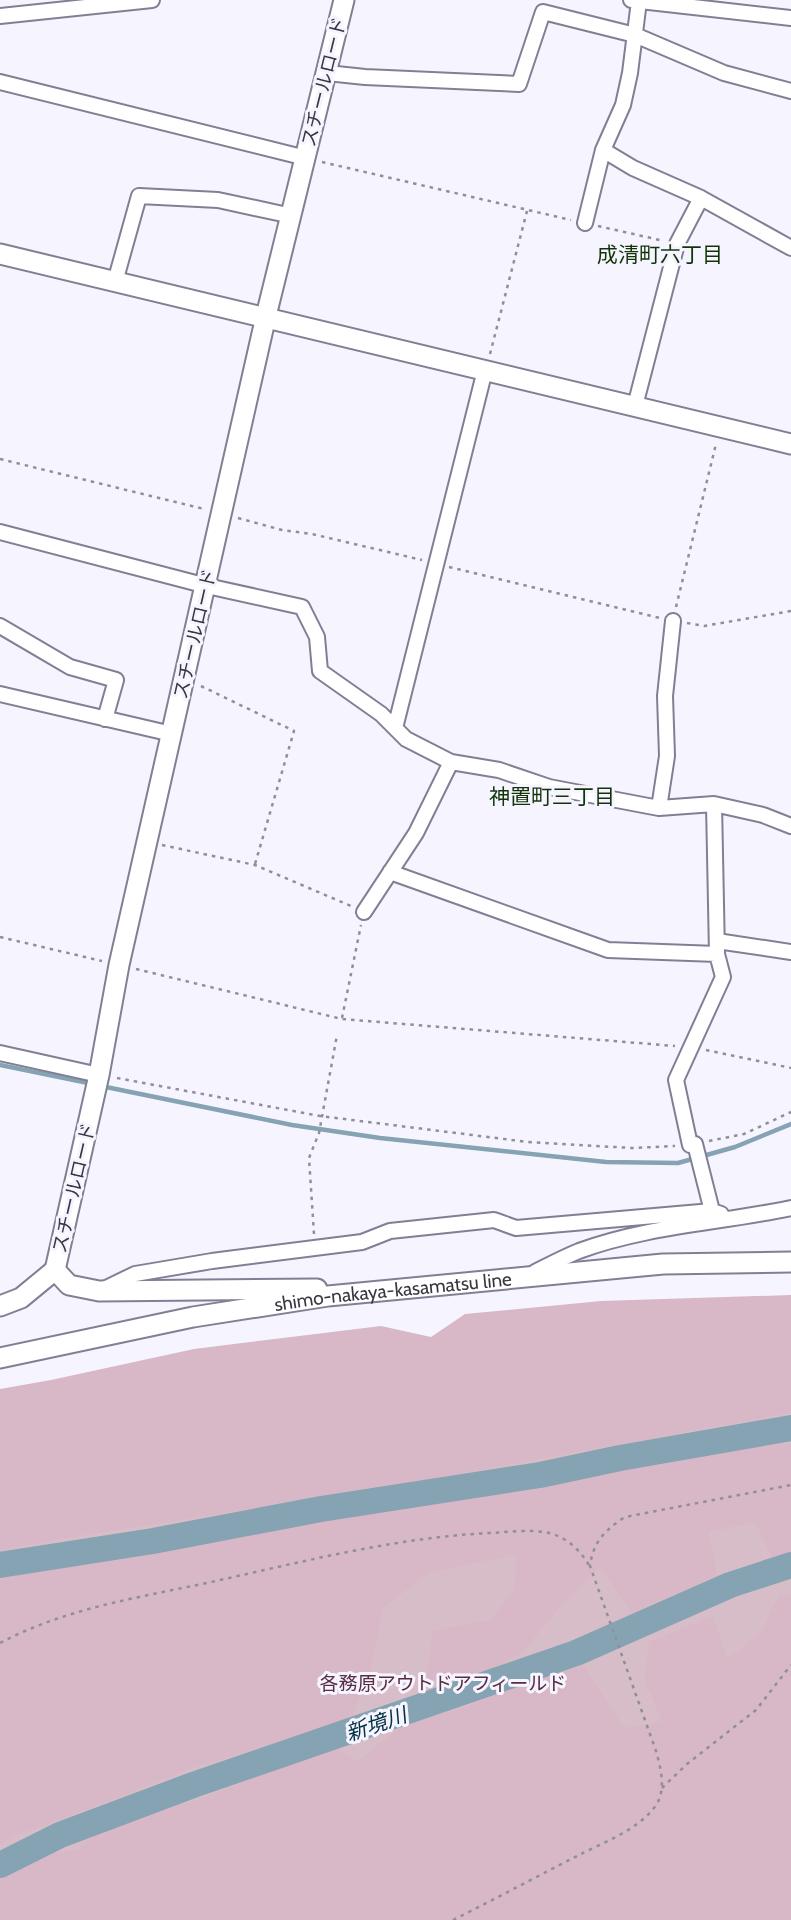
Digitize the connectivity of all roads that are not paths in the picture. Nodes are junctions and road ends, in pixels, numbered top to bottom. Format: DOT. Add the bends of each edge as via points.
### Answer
graph roads {
  1 [pos="152,0"];
  2 [pos="344,0"];
  3 [pos="632,0"];
  4 [pos="639,1"];
  5 [pos="0,16"];
  6 [pos="791,18"];
  7 [pos="635,34"];
  8 [pos="327,73"];
  9 [pos="0,82"];
  10 [pos="791,91"];
  11 [pos="603,150"];
  12 [pos="306,158"];
  13 [pos="701,198"];
  14 [pos="292,216"];
  15 [pos="585,223"];
  16 [pos="791,248"];
  17 [pos="0,254"];
  18 [pos="115,282"];
  19 [pos="266,316"];
  20 [pos="485,370"];
  21 [pos="635,406"];
  22 [pos="791,444"];
  23 [pos="0,532"];
  24 [pos="207,586"];
  25 [pos="673,621"];
  26 [pos="0,626"];
  27 [pos="0,694"];
  28 [pos="105,719"];
  29 [pos="395,728"];
  30 [pos="172,734"];
  31 [pos="451,762"];
  32 [pos="714,804"];
  33 [pos="659,808"];
  34 [pos="791,826"];
  35 [pos="390,872"];
  36 [pos="364,912"];
  37 [pos="717,948"];
  38 [pos="791,952"];
  39 [pos="0,1053"];
  40 [pos="98,1083"];
  41 [pos="791,1208"];
  42 [pos="712,1211"];
  43 [pos="739,1219"];
  44 [pos="791,1262"];
  45 [pos="55,1270"];
  46 [pos="527,1276"];
  47 [pos="99,1291"];
  48 [pos="328,1296"];
  49 [pos="0,1306"];
  50 [pos="0,1358"];
  1 -- 5 [label="street"];
  2 -- 8 [label="street, スチールロード"];
  3 -- 4 [label="street"];
  4 -- 6 [label="street"];
  4 -- 7 [label="street"];
  7 -- 8 [label="street" via="543,12 520,84"];
  7 -- 10 [label="street" via="724,73"];
  7 -- 11 [label="street" via="623,105"];
  8 -- 12 [label="street, スチールロード"];
  9 -- 12 [label="street"];
  11 -- 13 [label="street"];
  11 -- 15 [label="street"];
  12 -- 14 [label="street, スチールロード"];
  13 -- 16 [label="street"];
  13 -- 21 [label="street" via="677,244"];
  14 -- 18 [label="street" via="218,200 139,196"];
  14 -- 19 [label="street, スチールロード"];
  17 -- 18 [label="street"];
  18 -- 19 [label="street"];
  19 -- 20 [label="street"];
  19 -- 24 [label="street, スチールロード"];
  20 -- 21 [label="street"];
  20 -- 29 [label="street"];
  21 -- 22 [label="street"];
  23 -- 24 [label="street"];
  24 -- 29 [label="street" via="302,607 317,636 320,671"];
  24 -- 30 [label="street, スチールロード"];
  25 -- 33 [label="street" via="665,696 667,757"];
  26 -- 28 [label="street" via="70,667 116,680"];
  27 -- 28 [label="street"];
  28 -- 30 [label="street"];
  29 -- 31 [label="street"];
  30 -- 40 [label="street, スチールロード" via="119,965"];
  31 -- 33 [label="street"];
  31 -- 35 [label="street" via="416,833"];
  32 -- 33 [label="street"];
  32 -- 34 [label="street"];
  32 -- 37 [label="street"];
  35 -- 36 [label="street"];
  35 -- 37 [label="street" via="608,950"];
  37 -- 38 [label="street"];
  37 -- 42 [label="street" via="723,977 676,1080"];
  39 -- 40 [label="street"];
  40 -- 45 [label="street, スチールロード"];
  41 -- 43 [label="street"];
  42 -- 43 [label="street"];
  42 -- 47 [label="street" via="516,1228 494,1220 390,1231 362,1242 135,1274"];
  43 -- 46 [label="street" via="637,1235 578,1251"];
  44 -- 46 [label="street, shimo-nakaya-kasamatsu line" via="663,1264"];
  45 -- 47 [label="street" via="69,1285"];
  45 -- 49 [label="street" via="21,1298"];
  46 -- 48 [label="street, shimo-nakaya-kasamatsu line"];
  47 -- 48 [label="street" via="315,1288"];
  48 -- 50 [label="street, shimo-nakaya-kasamatsu line" via="193,1317"];
}
